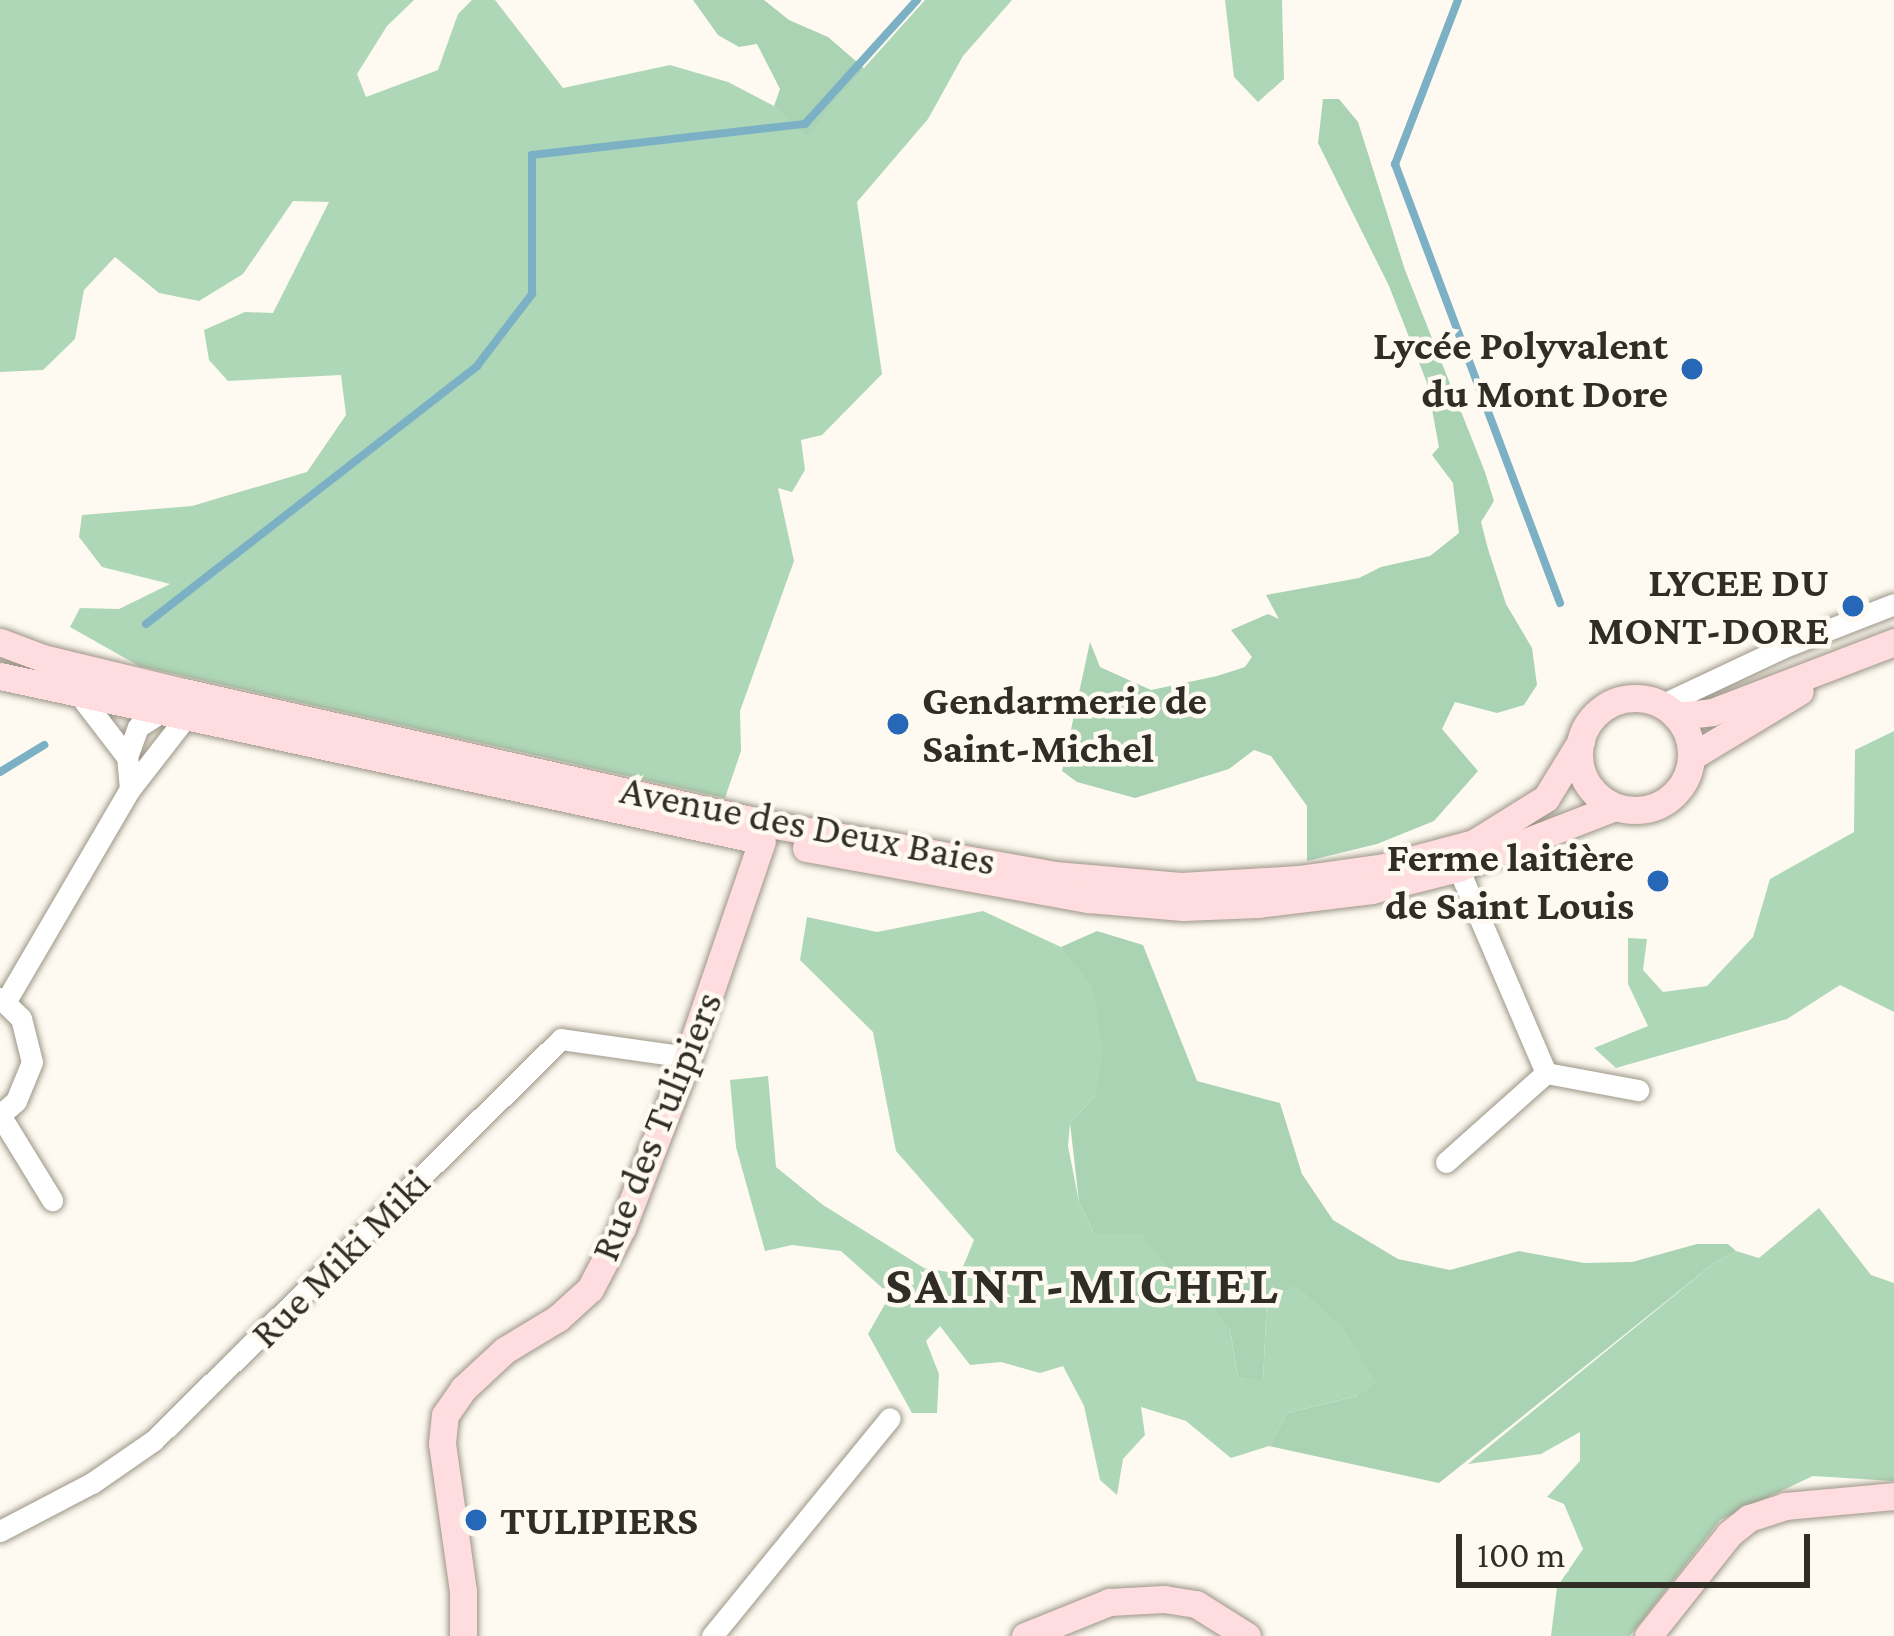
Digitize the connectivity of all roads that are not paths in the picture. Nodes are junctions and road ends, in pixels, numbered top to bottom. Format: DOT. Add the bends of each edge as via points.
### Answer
graph roads {
  1 [pos="1894,604"];
  2 [pos="0,641"];
  3 [pos="1894,644"];
  4 [pos="0,676"];
  5 [pos="81,697"];
  6 [pos="1669,710"];
  7 [pos="154,712"];
  8 [pos="186,717"];
  9 [pos="331,721"];
  10 [pos="1581,741"];
  11 [pos="128,757"];
  12 [pos="1691,757"];
  13 [pos="130,789"];
  14 [pos="1616,807"];
  15 [pos="765,832"];
  16 [pos="1458,868"];
  17 [pos="3,999"];
  18 [pos="688,1057"];
  19 [pos="1546,1073"];
  20 [pos="1638,1090"];
  21 [pos="0,1115"];
  22 [pos="1446,1162"];
  23 [pos="52,1200"];
  24 [pos="890,1418"];
  25 [pos="1894,1496"];
  26 [pos="0,1531"];
  27 [pos="463,1636"];
  28 [pos="712,1636"];
  29 [pos="1025,1636"];
  30 [pos="1247,1636"];
  31 [pos="1648,1636"];
  1 -- 6 [label="street" via="1782,648"];
  2 -- 9 [label="main road, Avenue des Deux Baies"];
  3 -- 6 [label="main road, Avenue des Deux Baies" via="1712,712"];
  3 -- 12 [label="main road, Avenue des Deux Baies"];
  4 -- 5 [label="main road, Avenue des Deux Baies"];
  5 -- 7 [label="main road, Avenue des Deux Baies"];
  5 -- 11 [label="street"];
  6 -- 10 [label="main road, Avenue des Deux Baies" via="1644,699 1613,704"];
  6 -- 12 [label="main road"];
  7 -- 8 [label="main road, Avenue des Deux Baies"];
  7 -- 9 [label="street" via="182,702 302,728"];
  7 -- 11 [label="street" via="138,727"];
  8 -- 13 [label="street"];
  8 -- 15 [label="main road, Avenue des Deux Baies"];
  9 -- 15 [label="main road, Avenue des Deux Baies"];
  10 -- 14 [label="main road" via="1582,773"];
  10 -- 15 [label="main road, Avenue des Deux Baies" via="1546,798 1500,832 1384,867 1298,879 1181,886 1055,875"];
  11 -- 13 [label="street"];
  12 -- 14 [label="main road, Avenue des Deux Baies" via="1666,802"];
  13 -- 17 [label="street"];
  14 -- 16 [label="main road, Avenue des Deux Baies"];
  15 -- 16 [label="main road, Avenue des Deux Baies" via="950,878 1183,907 1320,898"];
  15 -- 18 [label="main road, Rue des Tulipiers"];
  16 -- 19 [label="street"];
  17 -- 21 [label="street" via="30,1039 32,1062 16,1101"];
  18 -- 26 [label="street, Rue Miki Miki" via="561,1040 154,1440 92,1484"];
  18 -- 27 [label="main road, Rue des Tulipiers" via="590,1289 505,1350 445,1415"];
  19 -- 20 [label="street"];
  19 -- 22 [label="street"];
  21 -- 23 [label="street"];
  24 -- 28 [label="street"];
  25 -- 31 [label="main road" via="1786,1506 1748,1518"];
  29 -- 30 [label="main road" via="1109,1602 1164,1600 1196,1604"];
}
